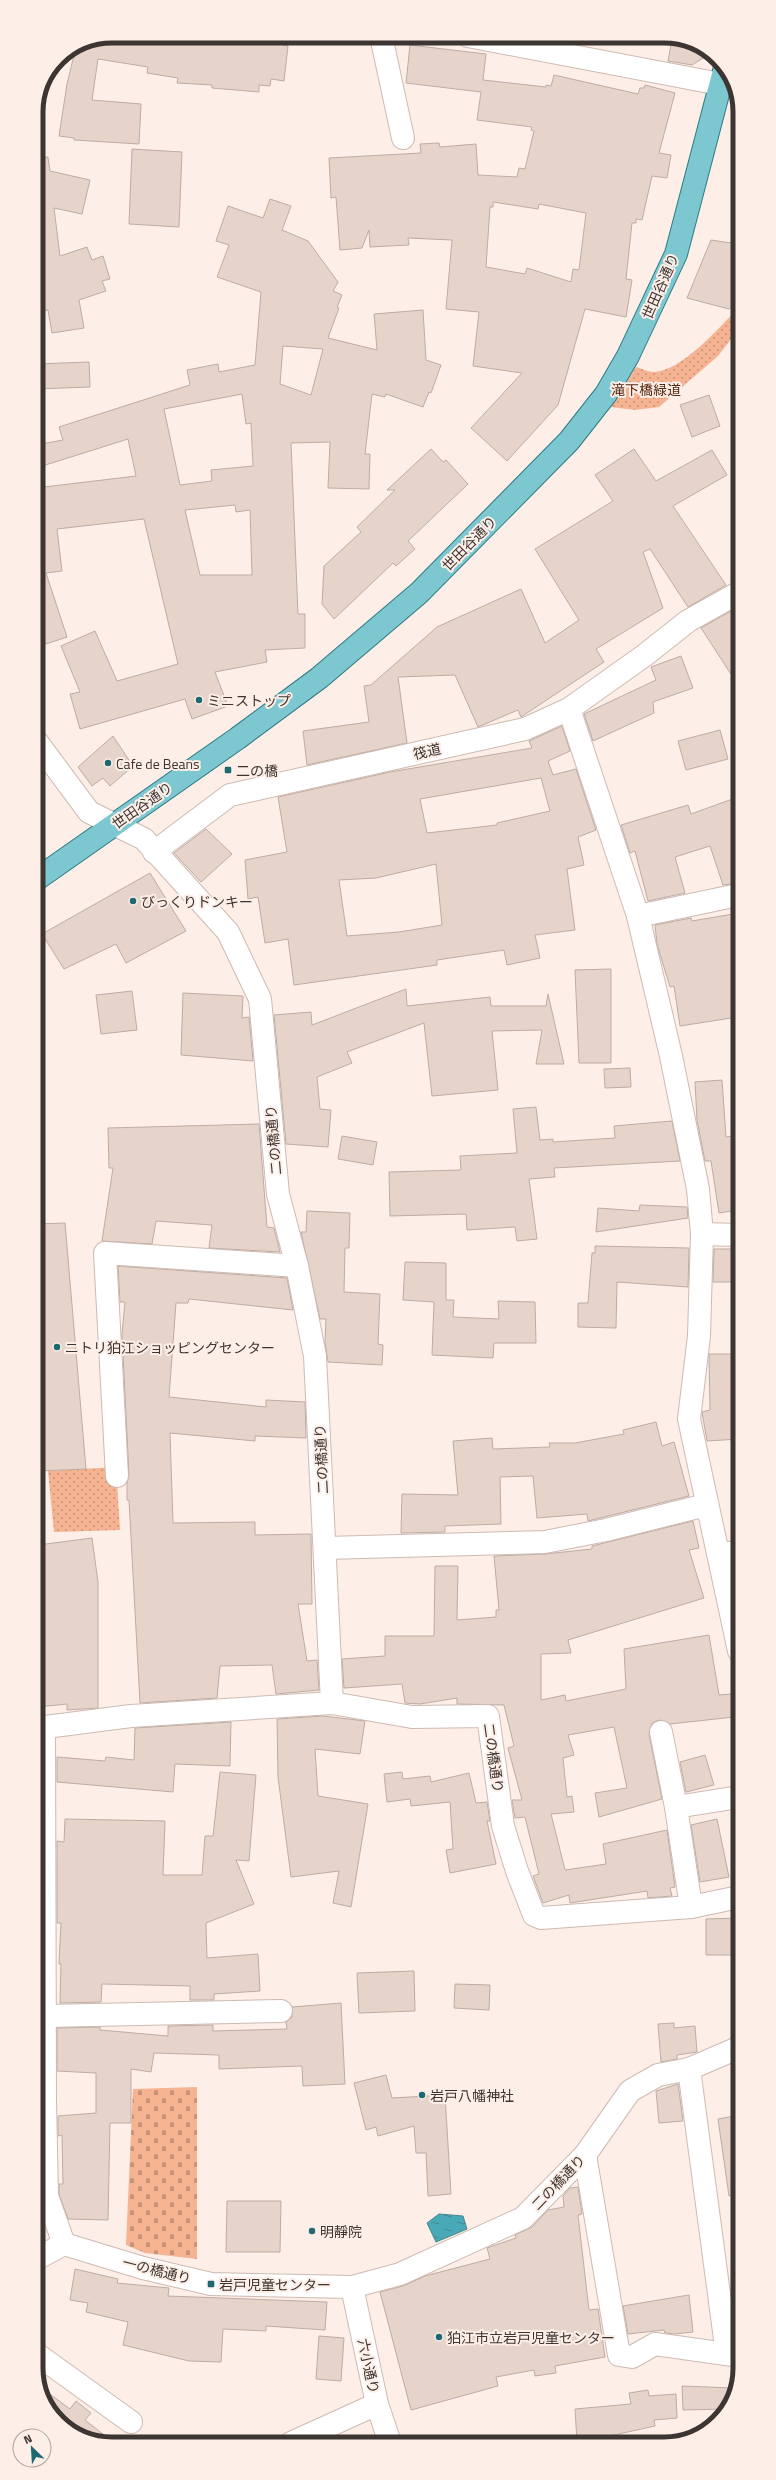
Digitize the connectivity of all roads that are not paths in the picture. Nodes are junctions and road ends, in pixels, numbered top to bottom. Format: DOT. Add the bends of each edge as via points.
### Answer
graph roads {
  1 [pos="383,43"];
  2 [pos="535,43"];
  3 [pos="722,77"];
  4 [pos="403,138"];
  5 [pos="733,596"];
  6 [pos="569,710"];
  7 [pos="43,750"];
  8 [pos="116,824"];
  9 [pos="154,852"];
  10 [pos="43,875"];
  11 [pos="733,897"];
  12 [pos="638,916"];
  13 [pos="702,1234"];
  14 [pos="733,1235"];
  15 [pos="297,1266"];
  16 [pos="116,1476"];
  17 [pos="706,1505"];
  18 [pos="326,1548"];
  19 [pos="729,1553"];
  20 [pos="733,1593"];
  21 [pos="332,1703"];
  22 [pos="43,1728"];
  23 [pos="661,1732"];
  24 [pos="733,1798"];
  25 [pos="676,1808"];
  26 [pos="733,1898"];
  27 [pos="691,1907"];
  28 [pos="43,1986"];
  29 [pos="281,2011"];
  30 [pos="47,2016"];
  31 [pos="733,2050"];
  32 [pos="689,2069"];
  33 [pos="43,2084"];
  34 [pos="43,2117"];
  35 [pos="585,2155"];
  36 [pos="64,2244"];
  37 [pos="43,2255"];
  38 [pos="352,2287"];
  39 [pos="733,2349"];
  40 [pos="733,2355"];
  41 [pos="43,2359"];
  42 [pos="377,2404"];
  43 [pos="131,2422"];
  44 [pos="304,2437"];
  45 [pos="388,2437"];
  1 -- 4 [label="street"];
  2 -- 3 [label="street"];
  3 -- 8 [label="main road, 世田谷通り" via="676,254 628,356 591,415 524,488 407,603 320,678"];
  5 -- 6 [label="street, 筏道" via="688,621"];
  6 -- 9 [label="street, 筏道" via="525,728 230,795"];
  6 -- 12 [label="street"];
  7 -- 8 [label="street, 二の橋通り" via="89,812"];
  8 -- 9 [label="street, 二の橋通り" via="144,839"];
  8 -- 10 [label="main road, 世田谷通り"];
  9 -- 15 [label="street, 二の橋通り" via="228,932 260,999 278,1194"];
  11 -- 12 [label="street"];
  12 -- 13 [label="street" via="673,1064 698,1189"];
  13 -- 14 [label="street"];
  13 -- 17 [label="street" via="699,1336 689,1419"];
  15 -- 16 [label="street" via="105,1253"];
  15 -- 18 [label="street, 二の橋通り" via="315,1356"];
  17 -- 18 [label="street" via="545,1542"];
  17 -- 19 [label="street"];
  18 -- 21 [label="street, 二の橋通り"];
  19 -- 20 [label="street"];
  21 -- 22 [label="street" via="130,1716"];
  21 -- 27 [label="street, 二の橋通り" via="412,1717 488,1716 503,1826 534,1915 542,1918"];
  23 -- 25 [label="street"];
  24 -- 25 [label="street"];
  25 -- 27 [label="street"];
  26 -- 27 [label="street, 二の橋通り"];
  28 -- 30 [label="street"];
  29 -- 30 [label="street"];
  30 -- 33 [label="street"];
  31 -- 32 [label="street, 二の橋通り"];
  32 -- 35 [label="street, 二の橋通り" via="658,2075 630,2091"];
  32 -- 39 [label="street"];
  34 -- 36 [label="street" via="48,2196"];
  35 -- 38 [label="street, 二の橋通り" via="523,2218 400,2274"];
  35 -- 40 [label="street" via="619,2355 632,2357 655,2344"];
  36 -- 37 [label="street"];
  36 -- 38 [label="street, 一の橋通り" via="143,2268 211,2284"];
  38 -- 42 [label="street, 六小通り"];
  41 -- 43 [label="street"];
  42 -- 44 [label="street"];
  42 -- 45 [label="street, 六小通り"];
}
